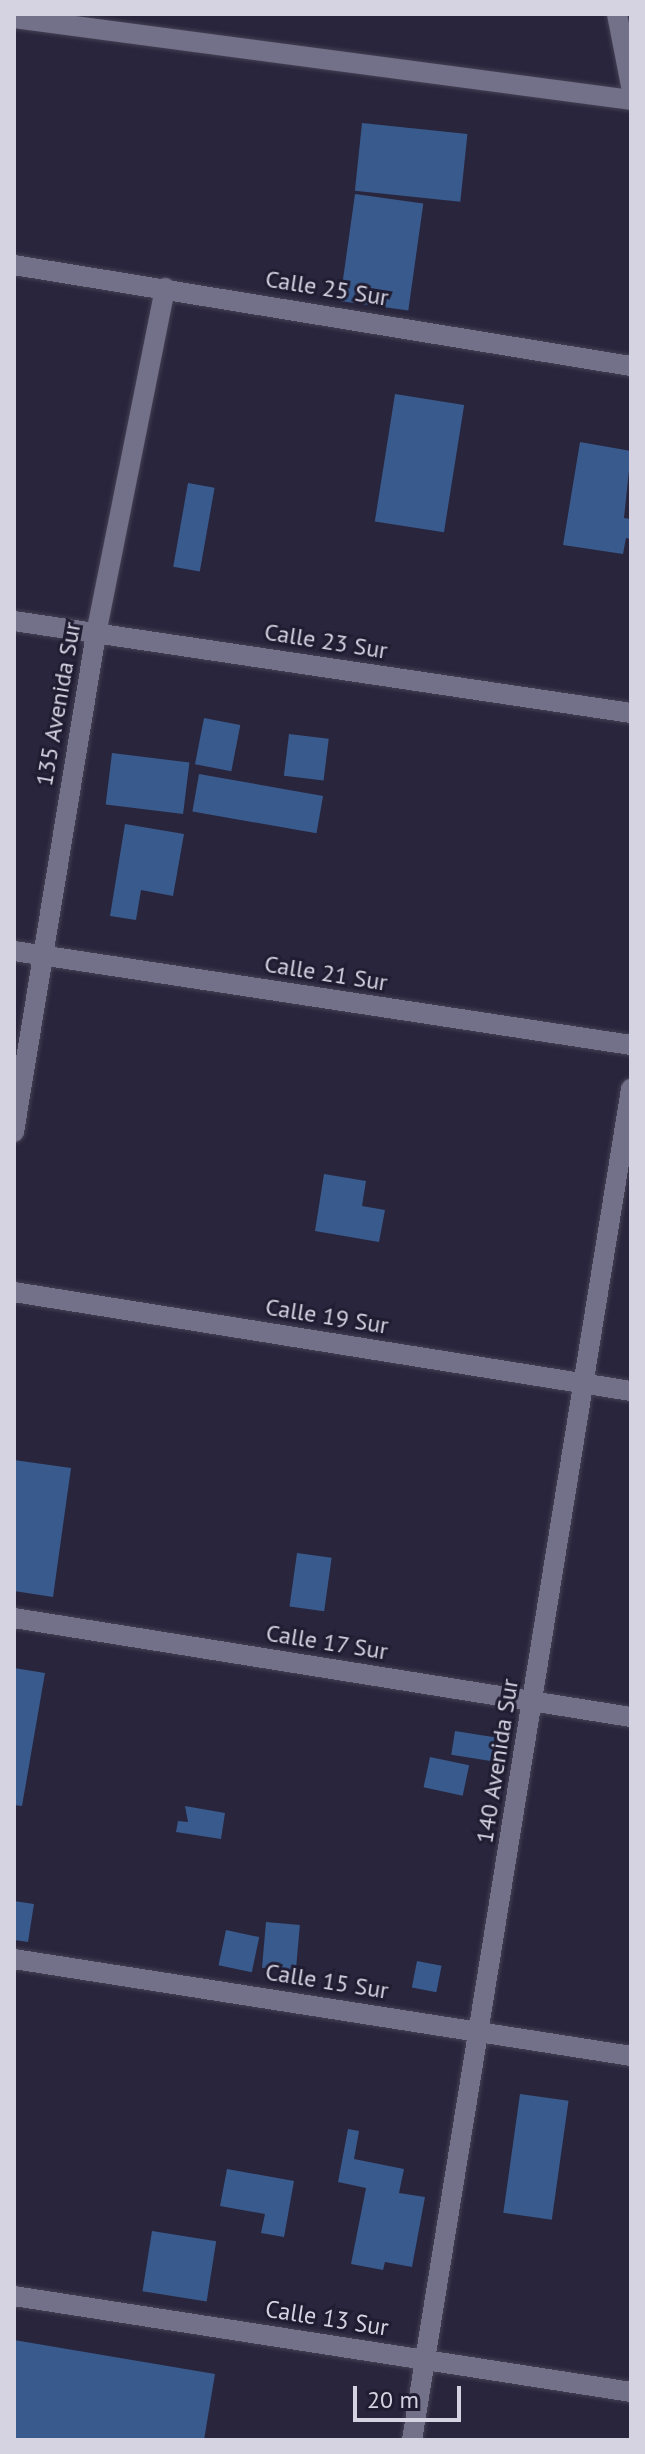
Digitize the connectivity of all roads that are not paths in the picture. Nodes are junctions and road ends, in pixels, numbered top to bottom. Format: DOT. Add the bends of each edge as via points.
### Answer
graph roads {
  1 [pos="617,14"];
  2 [pos="14,18"];
  3 [pos="631,86"];
  4 [pos="631,100"];
  5 [pos="14,265"];
  6 [pos="165,288"];
  7 [pos="631,366"];
  8 [pos="14,621"];
  9 [pos="96,634"];
  10 [pos="631,713"];
  11 [pos="14,951"];
  12 [pos="42,956"];
  13 [pos="631,1045"];
  14 [pos="631,1089"];
  15 [pos="14,1132"];
  16 [pos="14,1292"];
  17 [pos="584,1384"];
  18 [pos="631,1391"];
  19 [pos="14,1618"];
  20 [pos="533,1702"];
  21 [pos="631,1717"];
  22 [pos="14,1959"];
  23 [pos="480,2031"];
  24 [pos="631,2056"];
  25 [pos="14,2296"];
  26 [pos="427,2360"];
  27 [pos="631,2392"];
  28 [pos="412,2440"];
  1 -- 3 [label="street"];
  2 -- 4 [label="street"];
  5 -- 6 [label="street, Calle 25 Sur"];
  6 -- 7 [label="street, Calle 25 Sur"];
  6 -- 9 [label="street, 135 Avenida Sur"];
  8 -- 9 [label="street, Calle 23 Sur"];
  9 -- 10 [label="street, Calle 23 Sur"];
  9 -- 12 [label="street, 135 Avenida Sur"];
  11 -- 12 [label="street, Calle 21 Sur"];
  12 -- 13 [label="street, Calle 21 Sur"];
  12 -- 15 [label="street, 135 Avenida Sur"];
  14 -- 17 [label="street, 140 Avenida Sur"];
  16 -- 17 [label="street, Calle 19 Sur"];
  17 -- 18 [label="street, Calle 19 Sur"];
  17 -- 20 [label="street, 140 Avenida Sur"];
  19 -- 20 [label="street, Calle 17 Sur"];
  20 -- 21 [label="street, Calle 17 Sur"];
  20 -- 23 [label="street, 140 Avenida Sur"];
  22 -- 23 [label="street, Calle 15 Sur"];
  23 -- 24 [label="street, Calle 15 Sur"];
  23 -- 26 [label="street, 140 Avenida Sur"];
  25 -- 26 [label="street, Calle 13 Sur"];
  26 -- 27 [label="street, Calle 13 Sur"];
  26 -- 28 [label="street, 140 Avenida Sur"];
}
